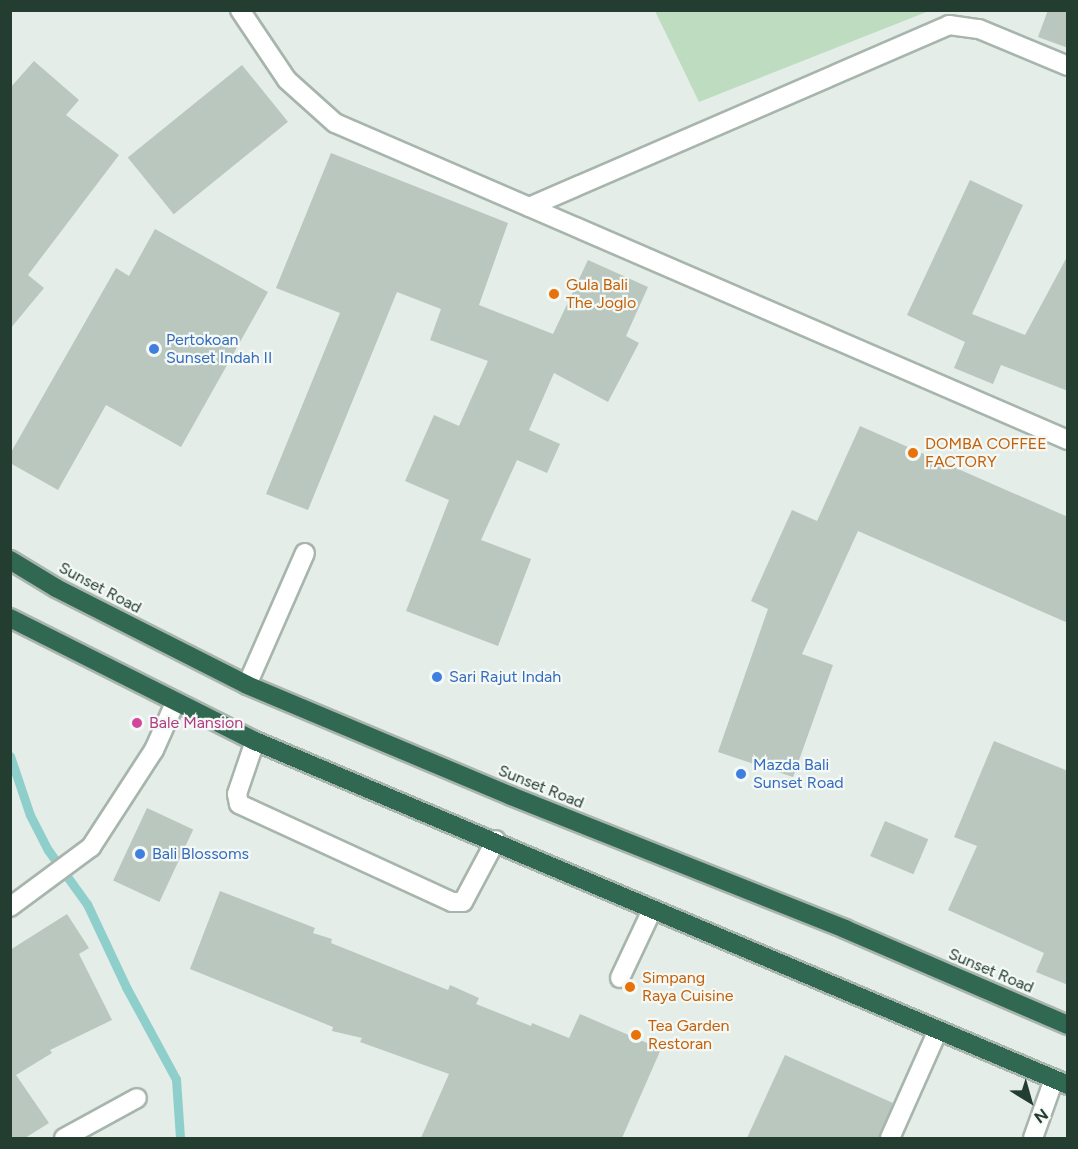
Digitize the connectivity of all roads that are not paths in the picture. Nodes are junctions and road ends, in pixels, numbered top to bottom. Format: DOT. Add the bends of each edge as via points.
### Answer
graph roads {
  1 [pos="240,10"];
  2 [pos="1068,66"];
  3 [pos="529,207"];
  4 [pos="1068,440"];
  5 [pos="305,553"];
  6 [pos="10,560"];
  7 [pos="10,618"];
  8 [pos="247,685"];
  9 [pos="175,703"];
  10 [pos="255,741"];
  11 [pos="496,840"];
  12 [pos="10,907"];
  13 [pos="651,912"];
  14 [pos="620,978"];
  15 [pos="1068,1025"];
  16 [pos="938,1030"];
  17 [pos="1061,1082"];
  18 [pos="137,1098"];
  19 [pos="64,1138"];
  20 [pos="890,1138"];
  21 [pos="1033,1138"];
  1 -- 3 [label="street" via="287,80 335,123"];
  2 -- 3 [label="street" via="979,28 949,25"];
  3 -- 4 [label="street"];
  5 -- 8 [label="street"];
  6 -- 8 [label="highway, Sunset Road" via="56,588"];
  7 -- 9 [label="highway"];
  8 -- 15 [label="highway, Sunset Road" via="511,796 845,929"];
  9 -- 10 [label="highway"];
  9 -- 12 [label="street" via="154,750 91,847"];
  10 -- 11 [label="highway"];
  10 -- 11 [label="street" via="237,794 238,804 452,902 463,902"];
  11 -- 13 [label="highway"];
  13 -- 14 [label="street"];
  13 -- 16 [label="highway"];
  16 -- 17 [label="highway"];
  16 -- 20 [label="street"];
  17 -- 21 [label="street"];
  18 -- 19 [label="street"];
}
